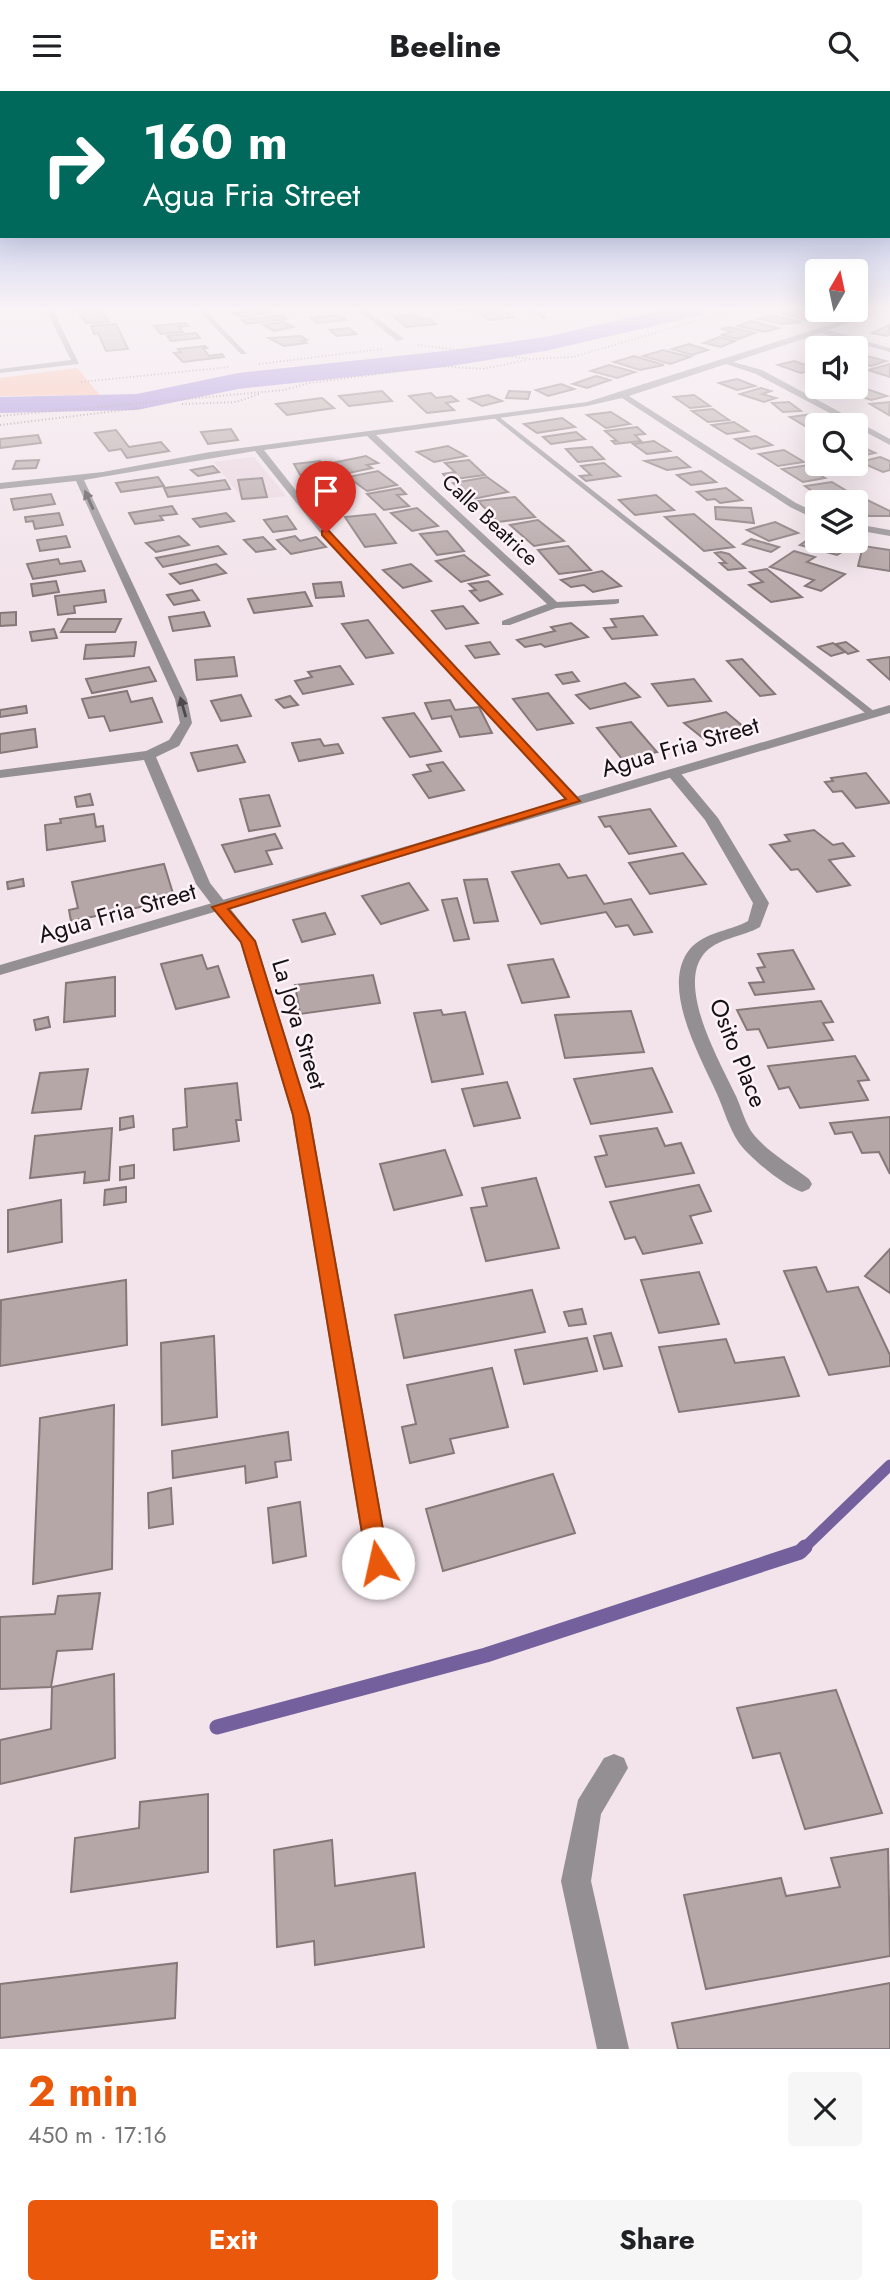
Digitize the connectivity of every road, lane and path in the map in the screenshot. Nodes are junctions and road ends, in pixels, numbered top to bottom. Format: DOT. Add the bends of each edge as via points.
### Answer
graph roads {
  1 [pos="167,401"];
  2 [pos="228,401"];
  3 [pos="598,401"];
  4 [pos="633,401"];
  5 [pos="814,401"];
  6 [pos="0,416"];
  7 [pos="496,417"];
  8 [pos="0,425"];
  9 [pos="370,434"];
  10 [pos="890,442"];
  11 [pos="258,449"];
  12 [pos="79,478"];
  13 [pos="0,487"];
  14 [pos="805,511"];
  15 [pos="868,529"];
  16 [pos="890,533"];
  17 [pos="615,601"];
  18 [pos="554,605"];
  19 [pos="506,623"];
  20 [pos="890,709"];
  21 [pos="872,714"];
  22 [pos="149,755"];
  23 [pos="673,773"];
  24 [pos="0,774"];
  25 [pos="574,801"];
  26 [pos="219,907"];
  27 [pos="0,970"];
  28 [pos="802,1184"];
  29 [pos="378,1563"];
  30 [pos="614,1768"];
  31 [pos="613,2049"];
  1 -- 6 [label="path"];
  2 -- 8 [label="path"];
  3 -- 7 [label="street"];
  4 -- 14 [label="street"];
  5 -- 10 [label="street"];
  7 -- 9 [label="street"];
  7 -- 21 [label="lane"];
  9 -- 11 [label="street"];
  9 -- 18 [label="street, Calle Beatrice"];
  11 -- 12 [label="street"];
  11 -- 25 [label="street" via="326,533"];
  12 -- 13 [label="street"];
  22 -- 12 [label="street, one-way" via="174,744 184,729 186,711"];
  15 -- 16 [label="street"];
  17 -- 18 [label="street"];
  18 -- 19 [label="street"];
  20 -- 21 [label="street, Agua Fria Street"];
  21 -- 23 [label="street, Agua Fria Street"];
  22 -- 24 [label="street"];
  22 -- 26 [label="street, La Joya Street" via="203,884"];
  23 -- 25 [label="street, Agua Fria Street"];
  23 -- 28 [label="street, Osito Place" via="711,818 761,903 755,924 714,938 693,957 688,968 689,996 696,1027 746,1140"];
  25 -- 26 [label="street, Agua Fria Street"];
  26 -- 27 [label="street, Agua Fria Street"];
  26 -- 29 [label="street, La Joya Street" via="248,941 301,1115"];
  30 -- 31 [label="street" via="588,1810 576,1881"];
}
